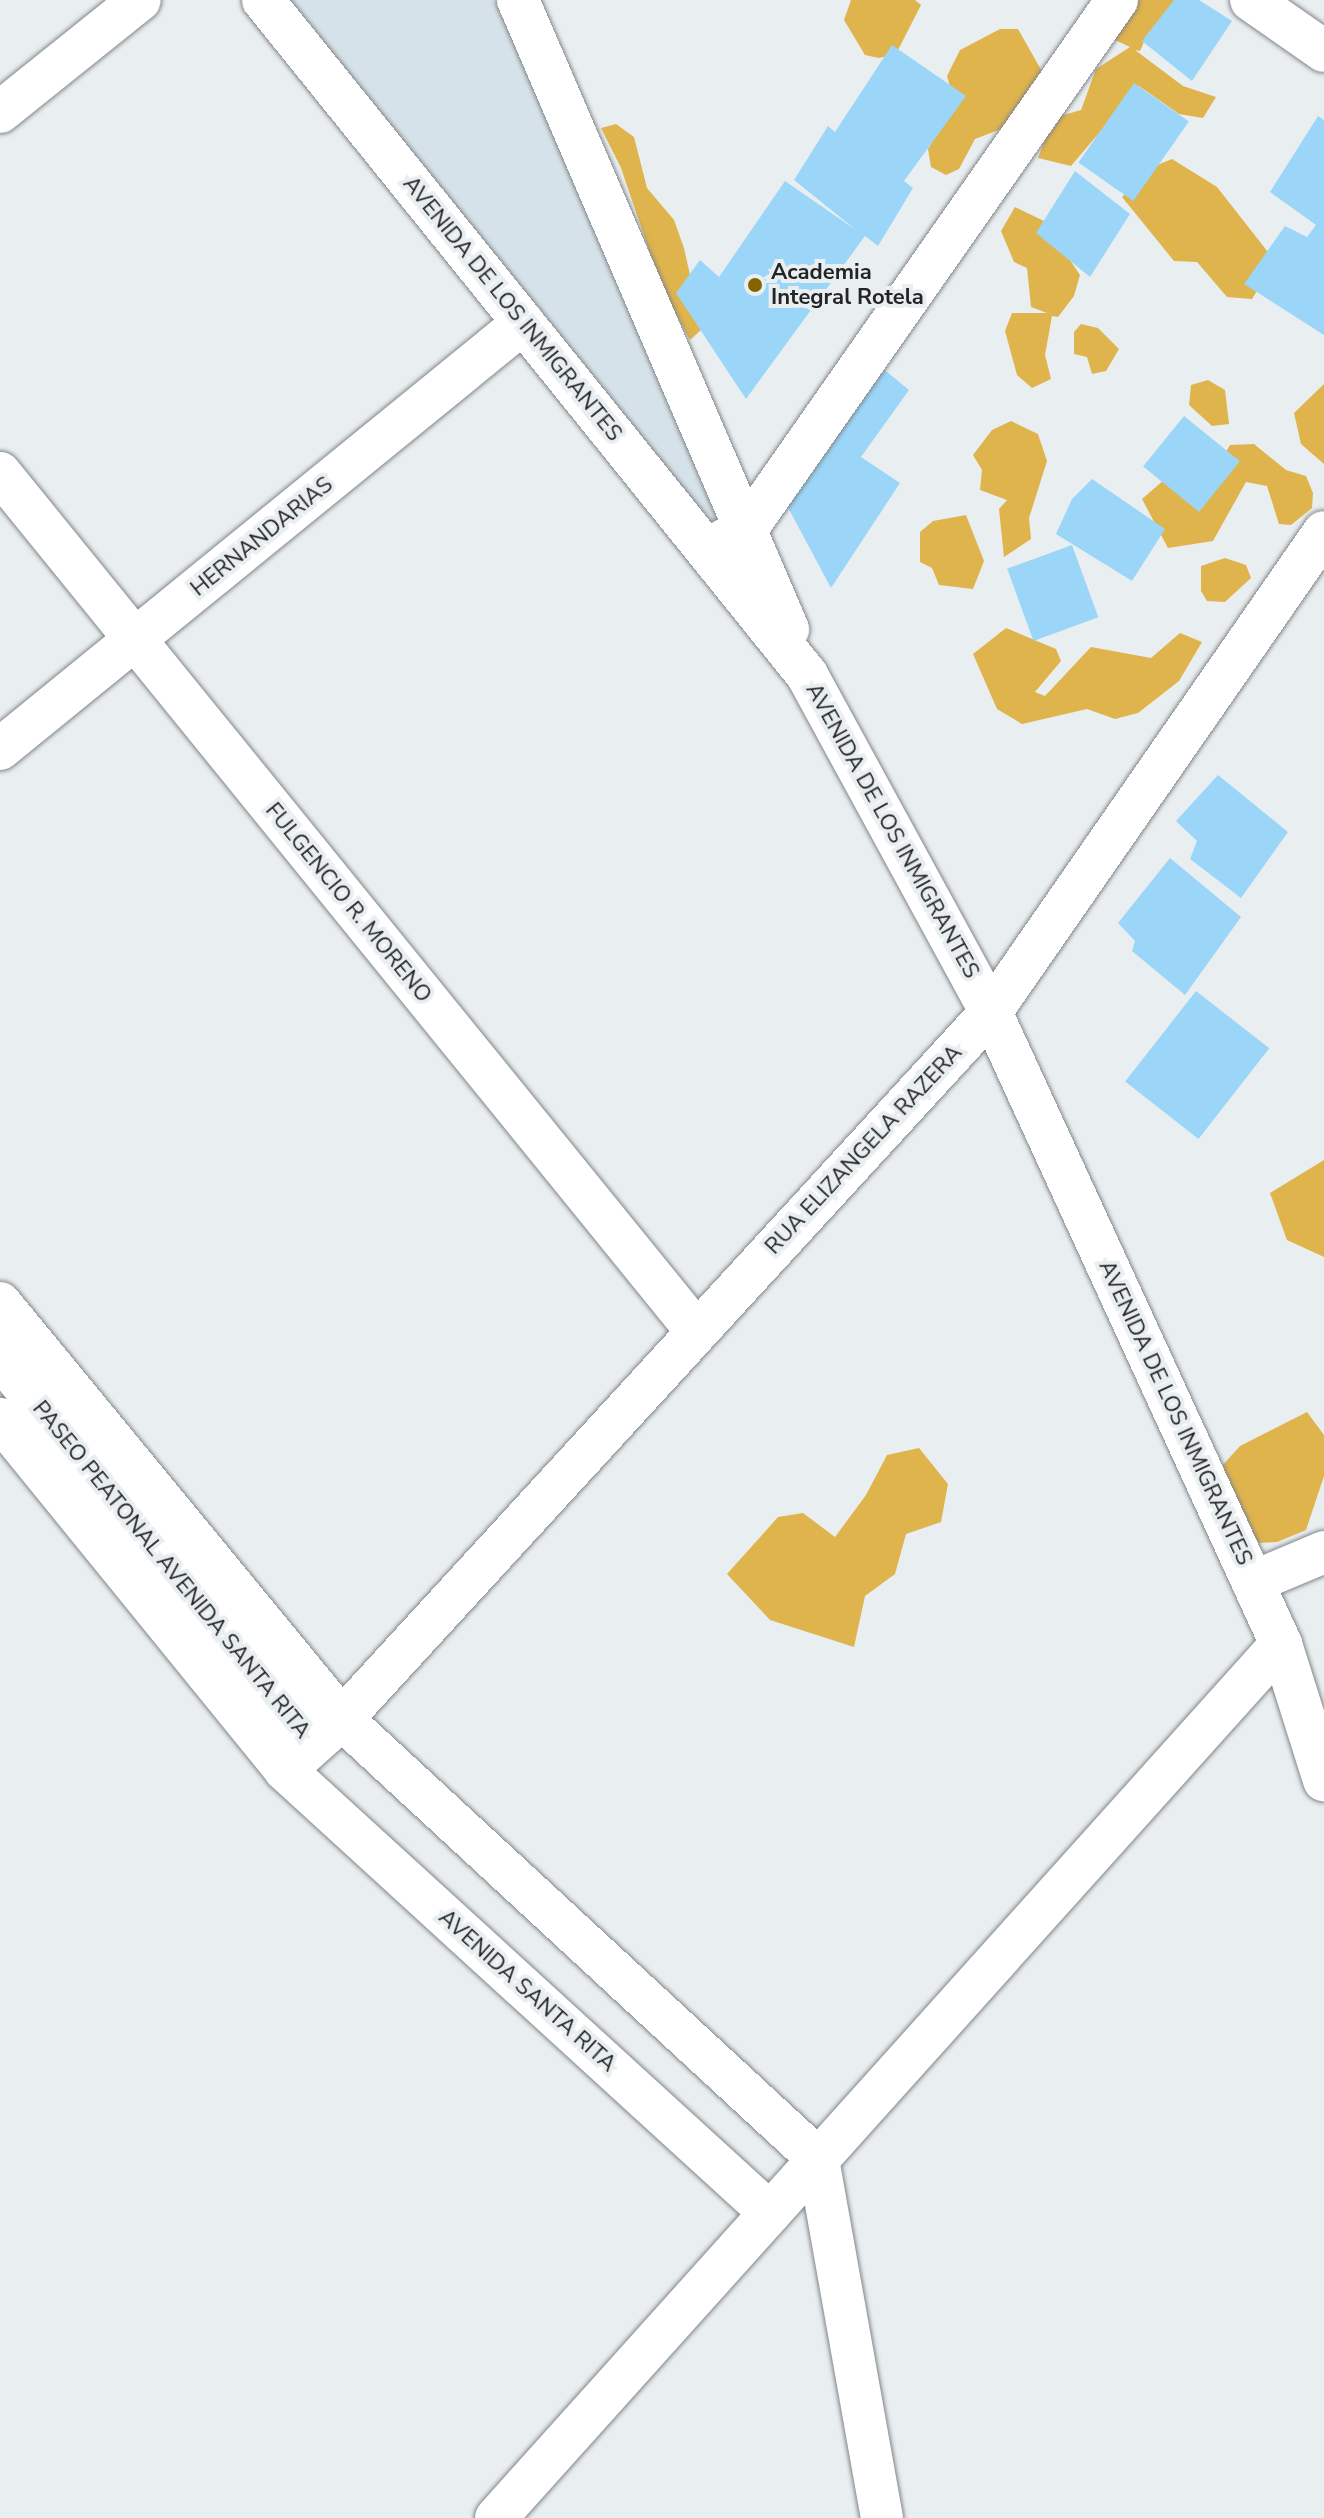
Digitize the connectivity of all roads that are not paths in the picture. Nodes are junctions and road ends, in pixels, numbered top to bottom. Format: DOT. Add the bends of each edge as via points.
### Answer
graph roads {
  1 [pos="140,0"];
  2 [pos="263,0"];
  3 [pos="1117,0"];
  4 [pos="1251,0"];
  5 [pos="524,3"];
  6 [pos="1324,51"];
  7 [pos="0,112"];
  8 [pos="523,323"];
  9 [pos="0,473"];
  10 [pos="746,530"];
  11 [pos="1324,532"];
  12 [pos="706,549"];
  13 [pos="135,641"];
  14 [pos="807,675"];
  15 [pos="0,749"];
  16 [pos="991,1012"];
  17 [pos="0,1303"];
  18 [pos="697,1332"];
  19 [pos="15,1370"];
  20 [pos="0,1419"];
  21 [pos="1324,1552"];
  22 [pos="1253,1582"];
  23 [pos="1281,1644"];
  24 [pos="342,1719"];
  25 [pos="298,1758"];
  26 [pos="1324,1780"];
  27 [pos="818,2159"];
  28 [pos="770,2213"];
  29 [pos="496,2518"];
  30 [pos="882,2518"];
  1 -- 7 [label="street"];
  2 -- 8 [label="street, AVENIDA DE LOS INMIGRANTES"];
  3 -- 10 [label="street"];
  4 -- 6 [label="street"];
  5 -- 10 [label="street"];
  8 -- 12 [label="street, AVENIDA DE LOS INMIGRANTES"];
  8 -- 13 [label="street, HERNANDARIAS"];
  9 -- 13 [label="street, FULGENCIO R. MORENO"];
  10 -- 12 [label="street"];
  10 -- 14 [label="street"];
  11 -- 16 [label="street, RUA ELIZANGELA RAZERA"];
  12 -- 14 [label="street, AVENIDA DE LOS INMIGRANTES"];
  13 -- 15 [label="street, HERNANDARIAS"];
  13 -- 18 [label="street, FULGENCIO R. MORENO"];
  14 -- 16 [label="street, AVENIDA DE LOS INMIGRANTES"];
  16 -- 18 [label="street, RUA ELIZANGELA RAZERA"];
  16 -- 22 [label="street, AVENIDA DE LOS INMIGRANTES"];
  17 -- 19 [label="street"];
  18 -- 24 [label="street, RUA ELIZANGELA RAZERA"];
  19 -- 24 [label="street"];
  19 -- 25 [label="street, PASEO PEATONAL AVENIDA SANTA RITA"];
  20 -- 25 [label="street, AVENIDA SANTA RITA"];
  21 -- 22 [label="street"];
  22 -- 23 [label="street, AVENIDA DE LOS INMIGRANTES"];
  23 -- 26 [label="street, AVENIDA DE LOS INMIGRANTES"];
  23 -- 27 [label="street"];
  24 -- 25 [label="street"];
  24 -- 27 [label="street"];
  25 -- 28 [label="street, AVENIDA SANTA RITA"];
  27 -- 28 [label="street"];
  27 -- 30 [label="street"];
  28 -- 29 [label="street"];
}
